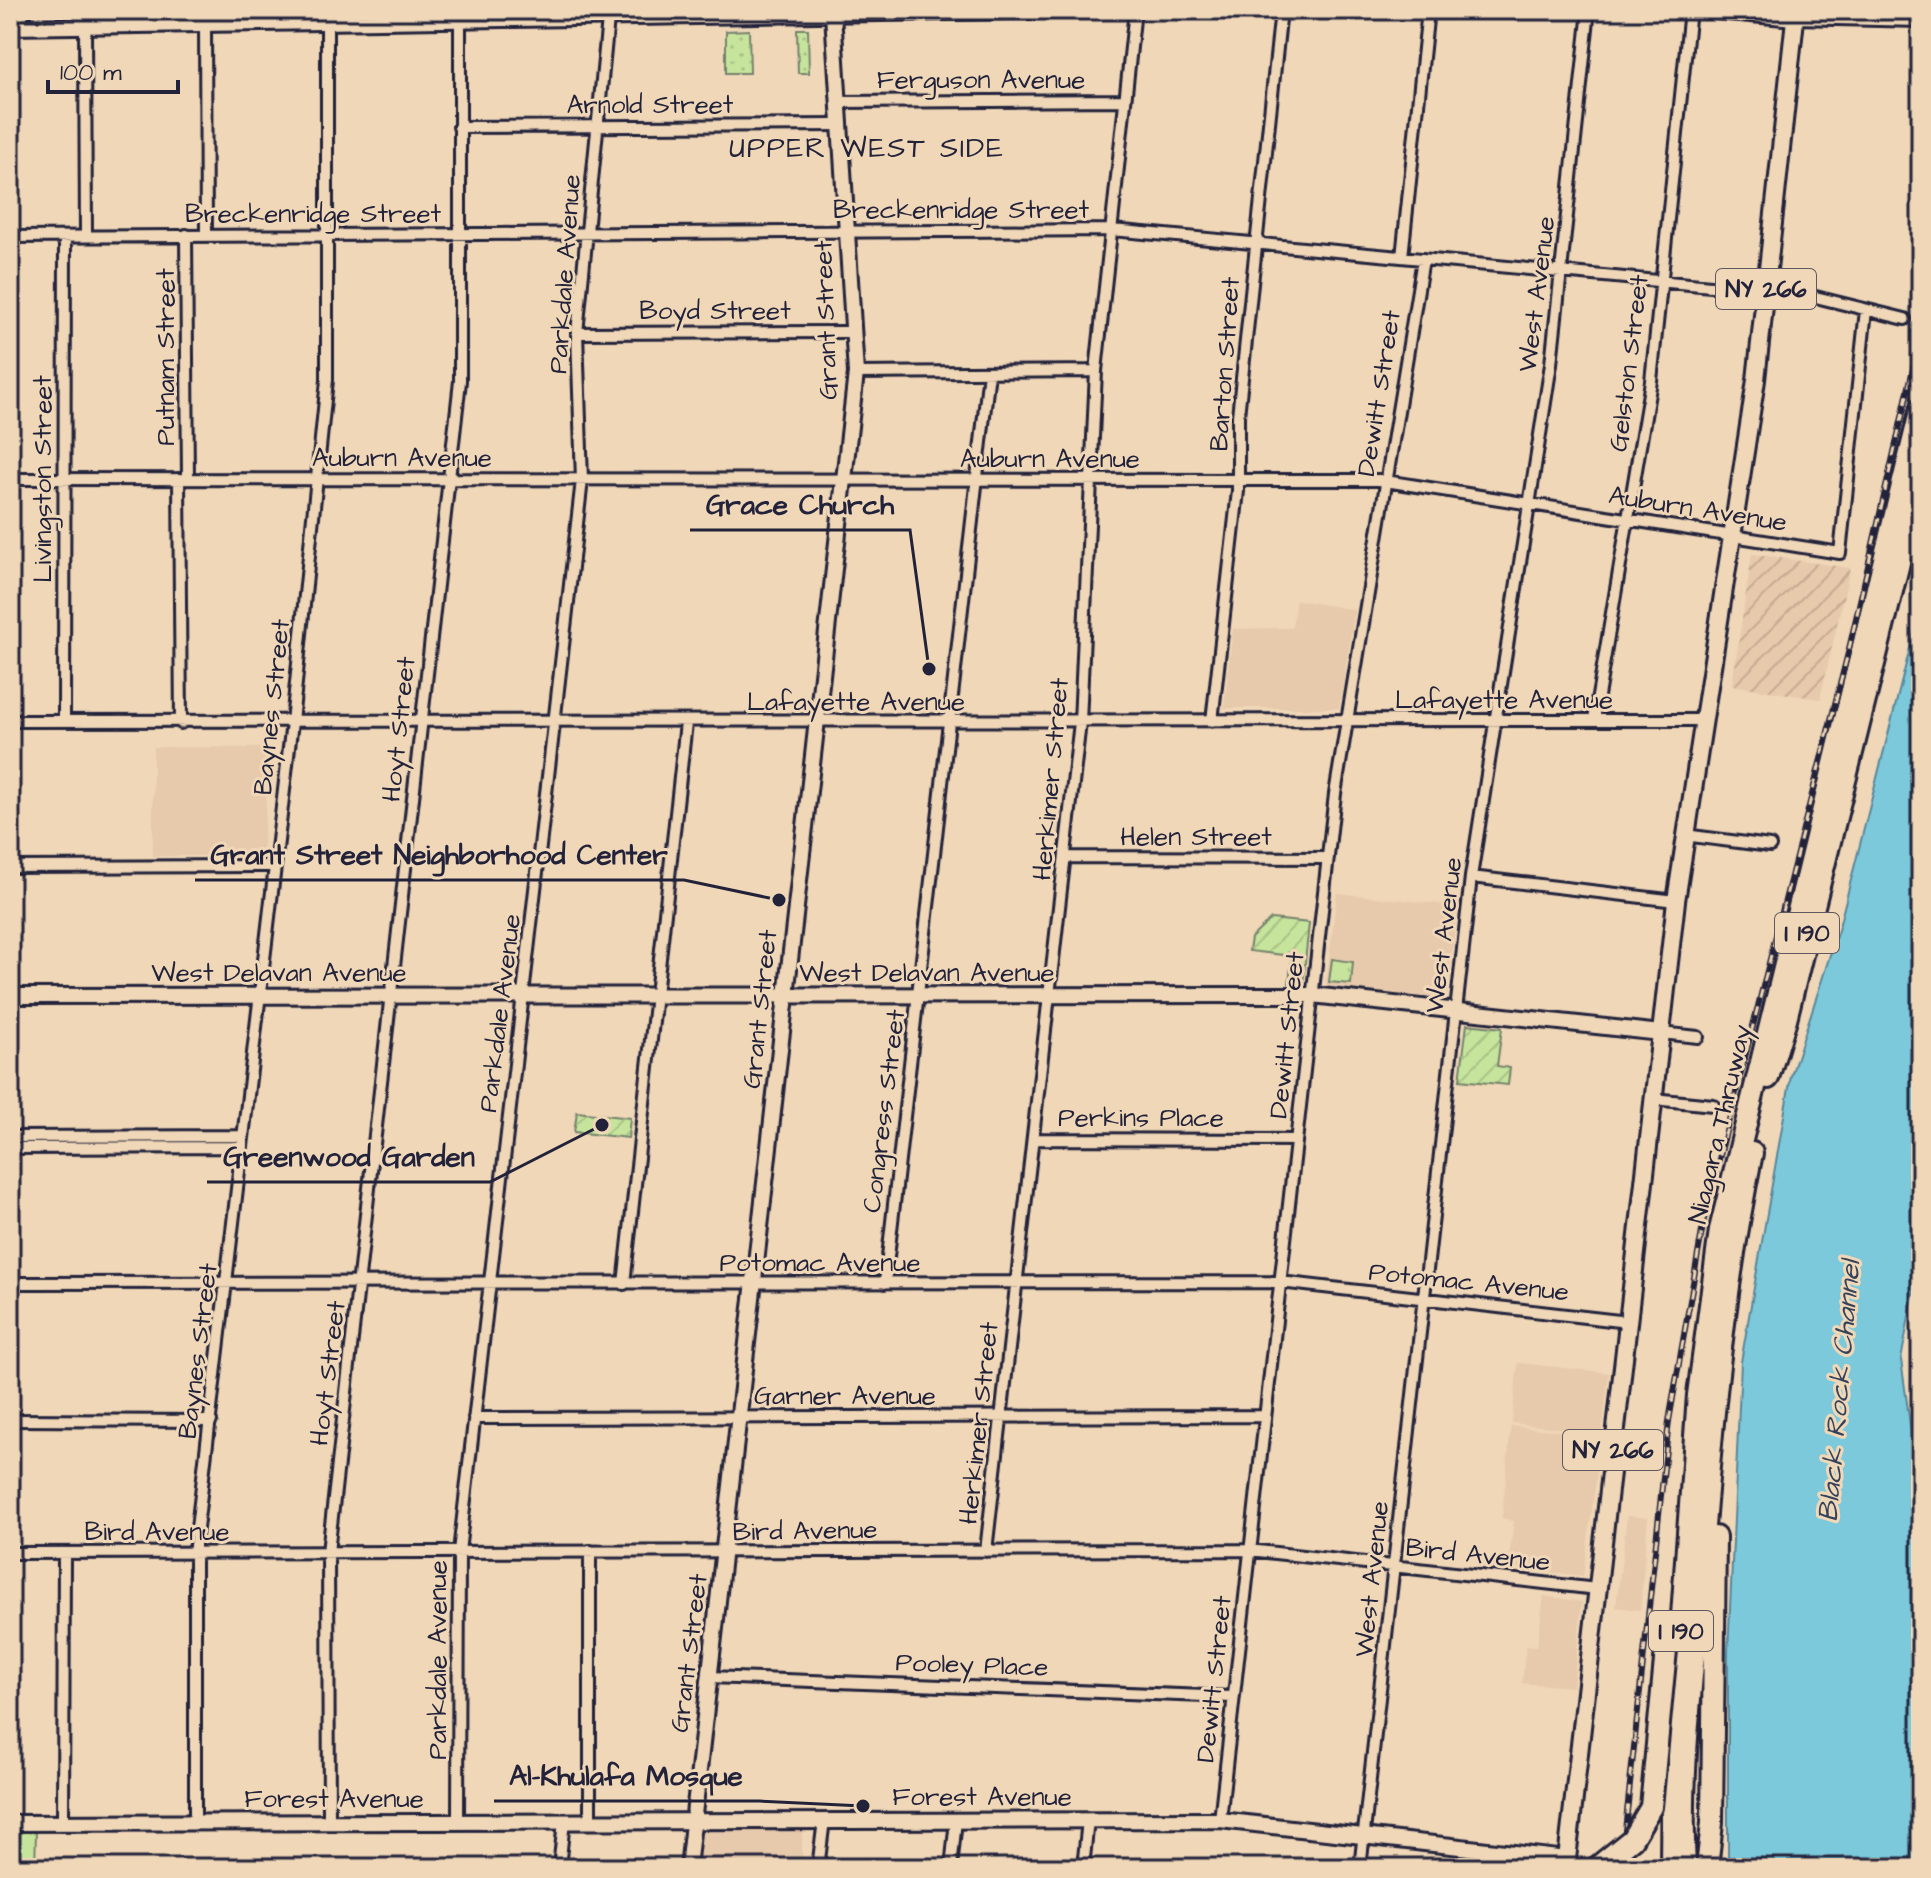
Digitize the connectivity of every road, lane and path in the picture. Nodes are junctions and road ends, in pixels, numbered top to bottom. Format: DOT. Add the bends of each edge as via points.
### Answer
graph roads {
  1 [pos="28,10"];
  2 [pos="523,10"];
  3 [pos="1067,10"];
  4 [pos="1135,10"];
  5 [pos="1281,10"];
  6 [pos="1428,10"];
  7 [pos="1589,10"];
  8 [pos="1690,10"];
  9 [pos="1706,10"];
  10 [pos="833,12"];
  11 [pos="1796,14"];
  12 [pos="503,15"];
  13 [pos="378,16"];
  14 [pos="1883,16"];
  15 [pos="608,19"];
  16 [pos="460,21"];
  17 [pos="1921,21"];
  18 [pos="327,24"];
  19 [pos="10,25"];
  20 [pos="205,26"];
  21 [pos="85,27"];
  22 [pos="1124,100"];
  23 [pos="838,102"];
  24 [pos="840,125"];
  25 [pos="459,127"];
  26 [pos="597,127"];
  27 [pos="1112,230"];
  28 [pos="847,232"];
  29 [pos="586,233"];
  30 [pos="461,234"];
  31 [pos="186,235"];
  32 [pos="206,235"];
  33 [pos="327,236"];
  34 [pos="10,237"];
  35 [pos="65,237"];
  36 [pos="86,237"];
  37 [pos="1256,244"];
  38 [pos="1402,257"];
  39 [pos="1423,259"];
  40 [pos="1561,272"];
  41 [pos="1661,280"];
  42 [pos="1766,289"];
  43 [pos="1866,310"];
  44 [pos="1905,319"];
  45 [pos="853,332"];
  46 [pos="577,333"];
  47 [pos="1096,371"];
  48 [pos="989,372"];
  49 [pos="856,373"];
  50 [pos="1921,408"];
  51 [pos="1921,474"];
  52 [pos="10,479"];
  53 [pos="64,479"];
  54 [pos="184,479"];
  55 [pos="318,479"];
  56 [pos="450,479"];
  57 [pos="582,480"];
  58 [pos="844,480"];
  59 [pos="977,480"];
  60 [pos="1092,480"];
  61 [pos="1239,480"];
  62 [pos="1386,481"];
  63 [pos="1528,504"];
  64 [pos="1628,519"];
  65 [pos="1732,536"];
  66 [pos="1594,720"];
  67 [pos="1702,720"];
  68 [pos="10,721"];
  69 [pos="64,721"];
  70 [pos="1212,721"];
  71 [pos="1347,721"];
  72 [pos="1493,721"];
  73 [pos="292,722"];
  74 [pos="421,722"];
  75 [pos="1080,722"];
  76 [pos="181,723"];
  77 [pos="554,723"];
  78 [pos="686,723"];
  79 [pos="816,723"];
  80 [pos="950,723"];
  81 [pos="1684,835"];
  82 [pos="1770,846"];
  83 [pos="1065,857"];
  84 [pos="1328,858"];
  85 [pos="274,866"];
  86 [pos="10,867"];
  87 [pos="1471,877"];
  88 [pos="1676,901"];
  89 [pos="1312,995"];
  90 [pos="10,996"];
  91 [pos="260,996"];
  92 [pos="391,996"];
  93 [pos="523,996"];
  94 [pos="656,996"];
  95 [pos="784,996"];
  96 [pos="919,996"];
  97 [pos="1050,996"];
  98 [pos="1456,1010"];
  99 [pos="1661,1033"];
  100 [pos="1698,1037"];
  101 [pos="1653,1099"];
  102 [pos="1713,1105"];
  103 [pos="10,1137"];
  104 [pos="1034,1139"];
  105 [pos="1296,1140"];
  106 [pos="110,1142"];
  107 [pos="243,1142"];
  108 [pos="10,1148"];
  109 [pos="228,1282"];
  110 [pos="1280,1282"];
  111 [pos="10,1283"];
  112 [pos="359,1283"];
  113 [pos="885,1283"];
  114 [pos="1016,1283"];
  115 [pos="490,1284"];
  116 [pos="624,1284"];
  117 [pos="753,1284"];
  118 [pos="1424,1298"];
  119 [pos="1628,1322"];
  120 [pos="1706,1396"];
  121 [pos="1264,1416"];
  122 [pos="1001,1417"];
  123 [pos="474,1418"];
  124 [pos="737,1418"];
  125 [pos="10,1420"];
  126 [pos="211,1421"];
  127 [pos="1249,1550"];
  128 [pos="590,1551"];
  129 [pos="986,1551"];
  130 [pos="195,1552"];
  131 [pos="328,1552"];
  132 [pos="459,1552"];
  133 [pos="10,1553"];
  134 [pos="64,1553"];
  135 [pos="724,1553"];
  136 [pos="1394,1567"];
  137 [pos="1597,1589"];
  138 [pos="710,1677"];
  139 [pos="1232,1697"];
  140 [pos="824,1820"];
  141 [pos="956,1820"];
  142 [pos="1088,1820"];
  143 [pos="1220,1820"];
  144 [pos="458,1821"];
  145 [pos="564,1821"];
  146 [pos="590,1821"];
  147 [pos="693,1821"];
  148 [pos="329,1822"];
  149 [pos="10,1823"];
  150 [pos="63,1823"];
  151 [pos="195,1823"];
  152 [pos="1364,1836"];
  153 [pos="1567,1864"];
  154 [pos="559,1868"];
  155 [pos="688,1868"];
  156 [pos="818,1868"];
  157 [pos="951,1868"];
  158 [pos="1083,1868"];
  159 [pos="1360,1868"];
  160 [pos="1596,1868"];
  161 [pos="1671,1868"];
  162 [pos="1685,1868"];
  163 [pos="1707,1868"];
  1 -- 19 [label="street"];
  2 -- 12 [label="street"];
  3 -- 10 [label="street"];
  4 -- 22 [label="street, Herkimer Street"];
  5 -- 37 [label="street, Barton Street"];
  6 -- 38 [label="street"];
  7 -- 40 [label="street, West Avenue"];
  8 -- 41 [label="street, Gelston Street"];
  9 -- 11 [label="street"];
  10 -- 15 [label="street"];
  10 -- 23 [label="street, Grant Street"];
  11 -- 14 [label="street"];
  11 -- 42 [label="main road, NY 266"];
  12 -- 15 [label="street"];
  12 -- 16 [label="street"];
  13 -- 16 [label="street"];
  13 -- 18 [label="street"];
  14 -- 17 [label="street"];
  15 -- 26 [label="street, Parkdale Avenue"];
  16 -- 25 [label="street, Hoyt Street"];
  18 -- 20 [label="street"];
  18 -- 33 [label="street, Baynes Street"];
  19 -- 21 [label="street"];
  20 -- 21 [label="street"];
  20 -- 32 [label="street"];
  21 -- 36 [label="street"];
  22 -- 23 [label="street, Ferguson Avenue"];
  22 -- 27 [label="street, Herkimer Street"];
  23 -- 24 [label="street, Grant Street"];
  24 -- 26 [label="street, Arnold Street"];
  24 -- 28 [label="street, Grant Street"];
  25 -- 26 [label="street, Arnold Street"];
  25 -- 30 [label="street, Hoyt Street"];
  26 -- 29 [label="street, Parkdale Avenue"];
  27 -- 28 [label="street, Breckenridge Street"];
  27 -- 37 [label="street, Breckenridge Street"];
  27 -- 47 [label="street, Herkimer Street"];
  28 -- 29 [label="street, Breckenridge Street"];
  28 -- 45 [label="street, Grant Street"];
  29 -- 30 [label="street, Breckenridge Street"];
  29 -- 46 [label="street, Parkdale Avenue"];
  30 -- 33 [label="street, Breckenridge Street"];
  30 -- 56 [label="street, Hoyt Street" via="460,381"];
  31 -- 32 [label="street, Breckenridge Street"];
  31 -- 36 [label="street, Breckenridge Street"];
  31 -- 54 [label="street, Putnam Street"];
  32 -- 33 [label="street, Breckenridge Street"];
  33 -- 55 [label="street, Baynes Street" via="327,380"];
  34 -- 35 [label="street, Breckenridge Street"];
  35 -- 36 [label="street, Breckenridge Street"];
  35 -- 53 [label="street, Livingston Street"];
  37 -- 38 [label="street, Breckenridge Street"];
  37 -- 61 [label="street, Barton Street" via="1238,416"];
  38 -- 39 [label="street, Breckenridge Street"];
  39 -- 40 [label="street, Breckenridge Street"];
  39 -- 62 [label="street, Dewitt Street"];
  40 -- 41 [label="street, Breckenridge Street"];
  40 -- 63 [label="street, West Avenue"];
  41 -- 42 [label="street, Breckenridge Street"];
  41 -- 64 [label="street, Gelston Street"];
  42 -- 43 [label="street, Breckenridge Street"];
  42 -- 65 [label="main road, NY 266"];
  43 -- 44 [label="street, Breckenridge Street"];
  43 -- 65 [label="street, Auburn Avenue" via="1840,553"];
  45 -- 46 [label="street, Boyd Street"];
  45 -- 49 [label="street, Grant Street"];
  46 -- 57 [label="street, Parkdale Avenue"];
  47 -- 48 [label="street"];
  47 -- 60 [label="street, Herkimer Street"];
  48 -- 49 [label="street"];
  48 -- 59 [label="street, Congress Street"];
  49 -- 58 [label="street, Grant Street"];
  50 -- 120 [label="highway, Niagara Thruway / I 190" via="1723,1215"];
  51 -- 120 [label="highway, Niagara Thruway / I 190" via="1766,1086"];
  52 -- 53 [label="street, Auburn Avenue"];
  53 -- 54 [label="street, Auburn Avenue"];
  53 -- 69 [label="street, Livingston Street"];
  54 -- 55 [label="street, Auburn Avenue"];
  54 -- 76 [label="street, Putnam Street"];
  55 -- 56 [label="street, Auburn Avenue"];
  55 -- 73 [label="street, Baynes Street"];
  56 -- 57 [label="street, Auburn Avenue"];
  56 -- 74 [label="street, Hoyt Street"];
  57 -- 58 [label="street, Auburn Avenue"];
  57 -- 77 [label="street, Parkdale Avenue"];
  58 -- 59 [label="street, Auburn Avenue"];
  58 -- 79 [label="street, Grant Street"];
  59 -- 60 [label="street, Auburn Avenue"];
  59 -- 80 [label="street, Congress Street"];
  60 -- 61 [label="street, Auburn Avenue"];
  60 -- 75 [label="street, Herkimer Street"];
  61 -- 62 [label="street, Auburn Avenue"];
  61 -- 70 [label="street, Barton Street"];
  62 -- 63 [label="street, Auburn Avenue"];
  62 -- 71 [label="street, Dewitt Street"];
  63 -- 64 [label="street, Auburn Avenue"];
  63 -- 72 [label="street, West Avenue"];
  64 -- 65 [label="street, Auburn Avenue"];
  64 -- 66 [label="street, Gelston Street"];
  65 -- 67 [label="main road, NY 266"];
  66 -- 67 [label="street, Lafayette Avenue"];
  66 -- 72 [label="street, Lafayette Avenue"];
  67 -- 81 [label="main road, NY 266"];
  68 -- 69 [label="street, Lafayette Avenue"];
  69 -- 76 [label="street, Lafayette Avenue"];
  70 -- 71 [label="street, Lafayette Avenue"];
  70 -- 75 [label="street, Lafayette Avenue"];
  71 -- 72 [label="street, Lafayette Avenue"];
  71 -- 84 [label="street, Dewitt Street"];
  72 -- 87 [label="street, West Avenue"];
  73 -- 74 [label="street, Lafayette Avenue"];
  73 -- 76 [label="street, Lafayette Avenue"];
  73 -- 85 [label="street, Baynes Street"];
  74 -- 77 [label="street, Lafayette Avenue"];
  74 -- 92 [label="street, Hoyt Street"];
  75 -- 80 [label="street, Lafayette Avenue"];
  75 -- 83 [label="street, Herkimer Street"];
  77 -- 78 [label="street, Lafayette Avenue"];
  77 -- 93 [label="street, Parkdale Avenue"];
  78 -- 79 [label="street, Lafayette Avenue"];
  78 -- 94 [label="street"];
  79 -- 80 [label="street, Lafayette Avenue"];
  79 -- 95 [label="street, Grant Street"];
  80 -- 96 [label="street, Congress Street"];
  81 -- 82 [label="street"];
  81 -- 88 [label="main road, NY 266"];
  83 -- 84 [label="street, Helen Street"];
  83 -- 97 [label="street, Herkimer Street"];
  84 -- 89 [label="street, Dewitt Street"];
  85 -- 86 [label="street"];
  85 -- 91 [label="street, Baynes Street"];
  87 -- 88 [label="street"];
  87 -- 98 [label="street, West Avenue"];
  88 -- 99 [label="main road, NY 266"];
  89 -- 97 [label="street, West Delavan Avenue"];
  89 -- 98 [label="street, West Delavan Avenue"];
  89 -- 105 [label="street, Dewitt Street"];
  90 -- 91 [label="street, West Delavan Avenue"];
  91 -- 92 [label="street, West Delavan Avenue"];
  91 -- 107 [label="street, Baynes Street"];
  92 -- 93 [label="street, West Delavan Avenue"];
  92 -- 112 [label="street, Hoyt Street"];
  93 -- 94 [label="street, West Delavan Avenue"];
  93 -- 115 [label="street, Parkdale Avenue"];
  94 -- 95 [label="street, West Delavan Avenue"];
  94 -- 116 [label="street"];
  95 -- 96 [label="street, West Delavan Avenue"];
  95 -- 117 [label="street, Grant Street"];
  96 -- 97 [label="street, West Delavan Avenue"];
  96 -- 113 [label="street, Congress Street"];
  97 -- 104 [label="street, Herkimer Street"];
  98 -- 99 [label="street, West Delavan Avenue"];
  98 -- 118 [label="street, West Avenue"];
  99 -- 100 [label="street, West Delavan Avenue"];
  99 -- 101 [label="main road, NY 266"];
  101 -- 102 [label="street"];
  101 -- 119 [label="main road, NY 266"];
  103 -- 106 [label="street"];
  104 -- 105 [label="street, Perkins Place"];
  104 -- 114 [label="street, Herkimer Street"];
  105 -- 110 [label="street, Dewitt Street"];
  106 -- 107 [label="street"];
  106 -- 108 [label="street"];
  107 -- 109 [label="street, Baynes Street"];
  109 -- 111 [label="street, Potomac Avenue"];
  109 -- 112 [label="street, Potomac Avenue"];
  109 -- 126 [label="street, Baynes Street"];
  110 -- 114 [label="street, Potomac Avenue"];
  110 -- 118 [label="street, Potomac Avenue"];
  110 -- 121 [label="street, Dewitt Street"];
  112 -- 115 [label="street, Potomac Avenue"];
  112 -- 131 [label="street, Hoyt Street"];
  113 -- 114 [label="street, Potomac Avenue"];
  113 -- 117 [label="street, Potomac Avenue"];
  114 -- 122 [label="street, Herkimer Street"];
  115 -- 116 [label="street, Potomac Avenue"];
  115 -- 123 [label="street, Parkdale Avenue"];
  116 -- 117 [label="street, Potomac Avenue"];
  117 -- 124 [label="street, Grant Street"];
  118 -- 119 [label="street, Potomac Avenue"];
  118 -- 136 [label="street, West Avenue"];
  119 -- 137 [label="main road, NY 266"];
  120 -- 160 [label="highway, bridge" via="1676,1542 1651,1807 1632,1839"];
  120 -- 161 [label="highway, Niagara Thruway / I 190" via="1672,1753"];
  120 -- 162 [label="highway, Niagara Thruway / I 190"];
  120 -- 163 [label="highway" via="1715,1590"];
  121 -- 122 [label="street, Garner Avenue"];
  121 -- 127 [label="street, Dewitt Street"];
  122 -- 124 [label="street, Garner Avenue"];
  122 -- 129 [label="street, Herkimer Street"];
  123 -- 124 [label="street, Garner Avenue"];
  123 -- 132 [label="street, Parkdale Avenue"];
  124 -- 135 [label="street, Grant Street"];
  125 -- 126 [label="street"];
  126 -- 130 [label="street, Baynes Street"];
  127 -- 129 [label="street, Bird Avenue"];
  127 -- 136 [label="street, Bird Avenue"];
  127 -- 139 [label="street, Dewitt Street"];
  128 -- 132 [label="street, Bird Avenue"];
  128 -- 135 [label="street, Bird Avenue"];
  128 -- 146 [label="street"];
  129 -- 135 [label="street, Bird Avenue"];
  130 -- 131 [label="street, Bird Avenue"];
  130 -- 134 [label="street, Bird Avenue"];
  130 -- 151 [label="street, Baynes Street"];
  131 -- 132 [label="street, Bird Avenue"];
  131 -- 148 [label="street, Hoyt Street"];
  132 -- 144 [label="street, Parkdale Avenue"];
  133 -- 134 [label="street, Bird Avenue"];
  134 -- 150 [label="street"];
  135 -- 138 [label="street, Grant Street"];
  136 -- 137 [label="street, Bird Avenue"];
  136 -- 152 [label="street, West Avenue"];
  137 -- 153 [label="main road, NY 266"];
  138 -- 139 [label="street, Pooley Place"];
  138 -- 147 [label="street, Grant Street"];
  139 -- 143 [label="street, Dewitt Street"];
  140 -- 141 [label="street, Forest Avenue"];
  140 -- 147 [label="street, Forest Avenue"];
  140 -- 156 [label="street"];
  141 -- 142 [label="street, Forest Avenue"];
  141 -- 157 [label="street"];
  142 -- 143 [label="street, Forest Avenue"];
  142 -- 158 [label="street"];
  143 -- 152 [label="street, Forest Avenue"];
  144 -- 145 [label="street, Forest Avenue"];
  144 -- 148 [label="street, Forest Avenue"];
  145 -- 146 [label="street, Forest Avenue"];
  145 -- 154 [label="street"];
  146 -- 147 [label="street, Forest Avenue"];
  147 -- 155 [label="street, Grant Street"];
  148 -- 151 [label="street, Forest Avenue"];
  149 -- 150 [label="street, Forest Avenue"];
  150 -- 151 [label="street, Forest Avenue"];
  152 -- 153 [label="street, Forest Avenue"];
  152 -- 159 [label="street, West Avenue"];
}
